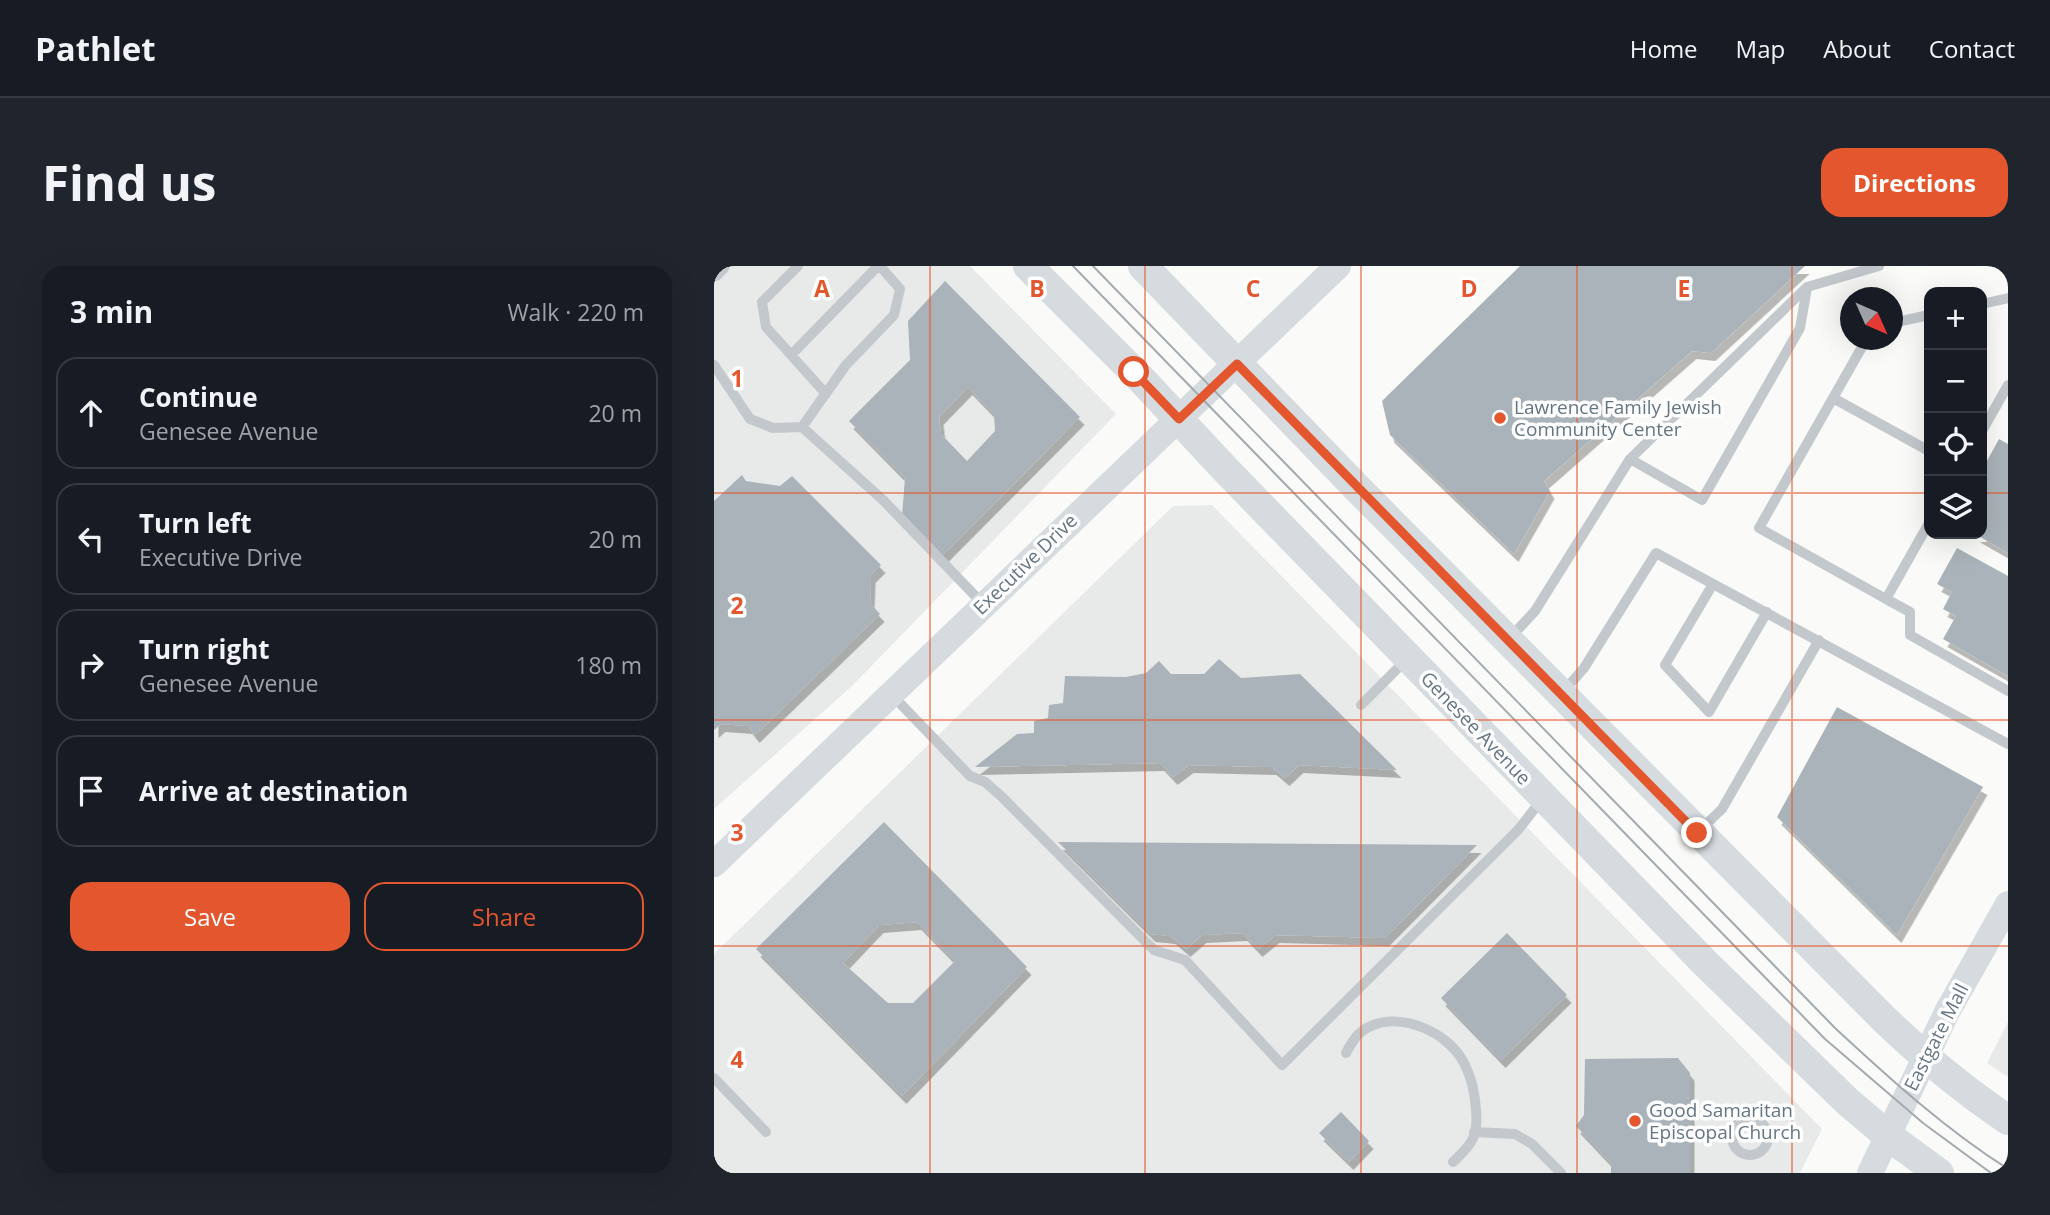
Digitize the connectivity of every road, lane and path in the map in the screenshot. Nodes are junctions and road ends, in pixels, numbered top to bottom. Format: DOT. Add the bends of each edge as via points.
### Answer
graph roads {
  1 [pos="720,266"];
  2 [pos="798,266"];
  3 [pos="879,266"];
  4 [pos="1028,266"];
  5 [pos="1143,266"];
  6 [pos="1338,266"];
  7 [pos="1879,266"];
  8 [pos="714,272"];
  9 [pos="1807,287"];
  10 [pos="2008,298"];
  11 [pos="1987,303"];
  12 [pos="1924,316"];
  13 [pos="1903,321"];
  14 [pos="1860,350"];
  15 [pos="791,355"];
  16 [pos="1237,364"];
  17 [pos="714,365"];
  18 [pos="2008,385"];
  19 [pos="826,394"];
  20 [pos="1833,398"];
  21 [pos="1179,419"];
  22 [pos="1987,422"];
  23 [pos="802,427"];
  24 [pos="1924,448"];
  25 [pos="1630,459"];
  26 [pos="1924,532"];
  27 [pos="1713,584"];
  28 [pos="1886,599"];
  29 [pos="983,604"];
  30 [pos="1768,612"];
  31 [pos="1507,640"];
  32 [pos="1819,640"];
  33 [pos="1408,659"];
  34 [pos="2008,691"];
  35 [pos="891,693"];
  36 [pos="1561,694"];
  37 [pos="1361,705"];
  38 [pos="2008,744"];
  39 [pos="1543,798"];
  40 [pos="1697,833"];
  41 [pos="716,859"];
  42 [pos="2008,904"];
  43 [pos="1346,1053"];
  44 [pos="1924,1058"];
  45 [pos="714,1078"];
  46 [pos="2008,1120"];
  47 [pos="766,1132"];
  48 [pos="1475,1132"];
  49 [pos="1887,1135"];
  50 [pos="1453,1163"];
  51 [pos="1561,1173"];
  52 [pos="1870,1173"];
  53 [pos="1939,1173"];
  1 -- 8 [label="street"];
  2 -- 15 [label="lane" via="762,302 766,327"];
  3 -- 15 [label="lane"];
  3 -- 19 [label="lane" via="901,289 894,315 846,365"];
  4 -- 21 [label="main road, Genesee Avenue"];
  5 -- 16 [label="main road"];
  6 -- 16 [label="street, Executive Drive"];
  7 -- 9 [label="lane"];
  9 -- 25 [label="lane"];
  9 -- 25 [label="lane" via="1800,328 1702,500"];
  10 -- 11 [label="lane"];
  12 -- 13 [label="lane"];
  14 -- 20 [label="lane"];
  15 -- 19 [label="lane"];
  16 -- 21 [label="street, Executive Drive"];
  16 -- 31 [label="main road"];
  17 -- 23 [label="lane" via="750,419 773,428"];
  18 -- 22 [label="lane"];
  19 -- 23 [label="lane"];
  20 -- 24 [label="lane"];
  20 -- 28 [label="lane" via="1759,528"];
  21 -- 29 [label="street, Executive Drive"];
  21 -- 33 [label="main road, Genesee Avenue"];
  23 -- 29 [label="lane" via="883,500"];
  25 -- 31 [label="lane" via="1535,611"];
  26 -- 28 [label="lane"];
  27 -- 30 [label="lane"];
  27 -- 30 [label="lane" via="1665,665 1709,712"];
  27 -- 36 [label="lane" via="1656,553 1584,668"];
  28 -- 34 [label="lane" via="1910,612 1910,635"];
  29 -- 35 [label="street, Executive Drive"];
  30 -- 32 [label="lane"];
  31 -- 36 [label="main road"];
  32 -- 38 [label="lane"];
  32 -- 40 [label="lane" via="1722,809"];
  33 -- 37 [label="lane"];
  33 -- 39 [label="main road, Genesee Avenue"];
  35 -- 39 [label="lane" via="970,776 1001,796 1153,950 1185,960 1282,1065 1518,830"];
  35 -- 41 [label="street, Executive Drive"];
  36 -- 40 [label="main road"];
  39 -- 49 [label="main road, Genesee Avenue" via="1706,964"];
  40 -- 44 [label="main road"];
  42 -- 44 [label="street, Eastgate Mall"];
  43 -- 48 [label="lane" via="1355,1037 1371,1026 1409,1022 1431,1032 1464,1061 1475,1101"];
  44 -- 46 [label="main road"];
  44 -- 49 [label="street, Eastgate Mall"];
  45 -- 47 [label="lane"];
  48 -- 50 [label="lane"];
  48 -- 51 [label="lane" via="1515,1134"];
  49 -- 52 [label="street, Eastgate Mall"];
  49 -- 53 [label="main road, Genesee Avenue"];
}
